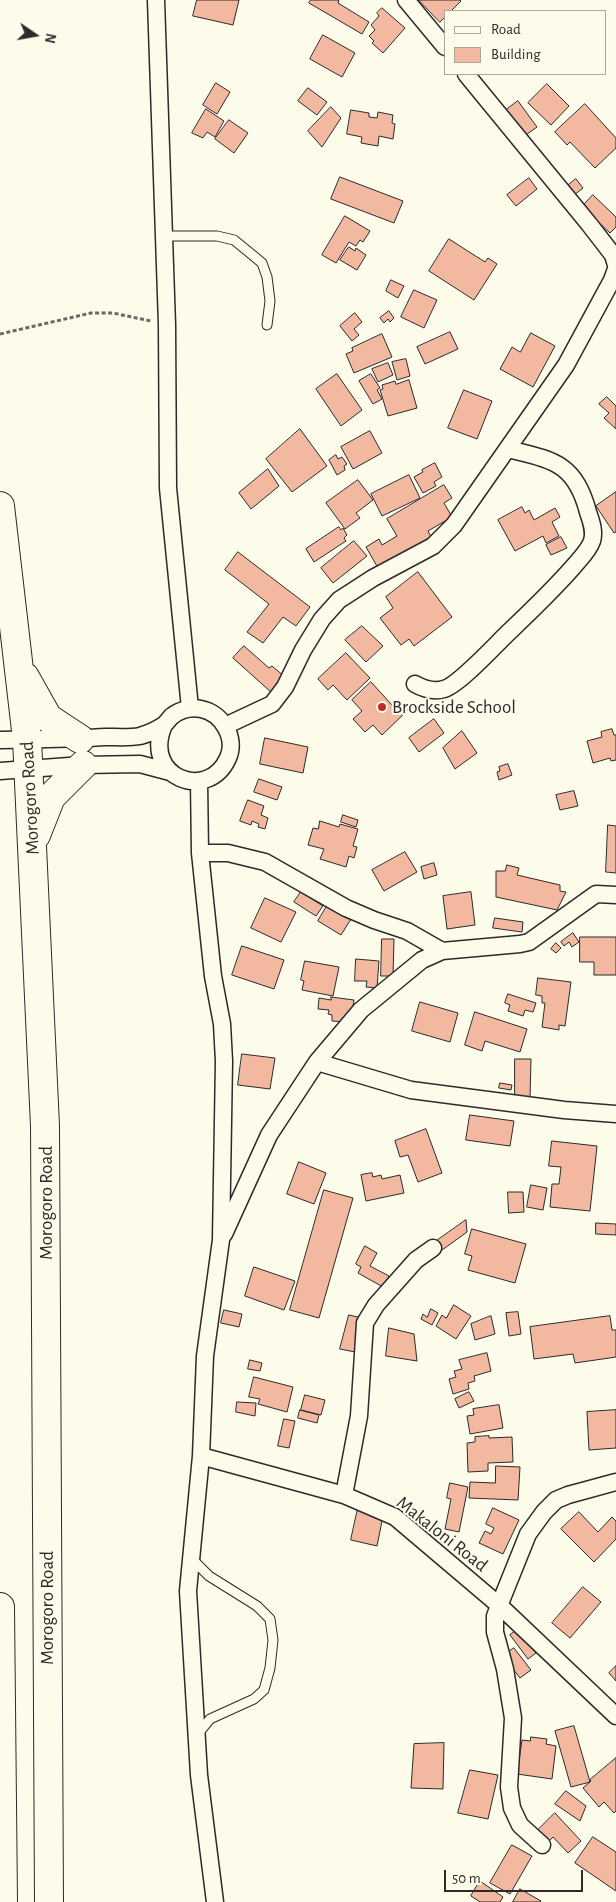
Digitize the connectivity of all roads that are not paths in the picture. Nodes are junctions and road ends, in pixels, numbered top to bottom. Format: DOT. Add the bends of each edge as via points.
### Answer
graph roads {
  1 [pos="156,0"];
  2 [pos="406,0"];
  3 [pos="444,46"];
  4 [pos="467,75"];
  5 [pos="164,236"];
  6 [pos="616,265"];
  7 [pos="616,269"];
  8 [pos="267,325"];
  9 [pos="508,449"];
  10 [pos="0,506"];
  11 [pos="19,667"];
  12 [pos="415,684"];
  13 [pos="190,708"];
  14 [pos="164,725"];
  15 [pos="225,726"];
  16 [pos="27,739"];
  17 [pos="80,739"];
  18 [pos="0,740"];
  19 [pos="83,765"];
  20 [pos="28,770"];
  21 [pos="0,771"];
  22 [pos="170,772"];
  23 [pos="199,781"];
  24 [pos="32,844"];
  25 [pos="200,853"];
  26 [pos="616,895"];
  27 [pos="442,951"];
  28 [pos="317,1062"];
  29 [pos="616,1114"];
  30 [pos="221,1240"];
  31 [pos="433,1248"];
  32 [pos="201,1456"];
  33 [pos="616,1482"];
  34 [pos="344,1495"];
  35 [pos="191,1558"];
  36 [pos="500,1606"];
  37 [pos="0,1607"];
  38 [pos="616,1716"];
  39 [pos="196,1738"];
  40 [pos="542,1845"];
  41 [pos="3,1902"];
  42 [pos="49,1902"];
  43 [pos="215,1902"];
  1 -- 5 [label="street"];
  2 -- 3 [label="street"];
  4 -- 6 [label="street" via="595,232 613,255"];
  5 -- 8 [label="lane" via="217,236 234,240 262,263 270,301"];
  5 -- 13 [label="street" via="168,488"];
  7 -- 9 [label="street" via="566,365"];
  9 -- 12 [label="street" via="549,459 573,477 584,496 594,531 592,542 556,587 466,674 445,689 425,690"];
  9 -- 15 [label="street" via="454,525 433,546 339,600 322,619 285,687 272,704"];
  10 -- 11 [label="highway, Morogoro Road"];
  11 -- 16 [label="highway, Morogoro Road"];
  11 -- 17 [label="highway" via="48,718"];
  13 -- 14 [label="street" via="171,717"];
  13 -- 15 [label="street" via="210,712"];
  14 -- 17 [label="street" via="140,736"];
  14 -- 22 [label="street" via="158,744 159,754"];
  15 -- 23 [label="street" via="229,735 229,756 218,773"];
  16 -- 17 [label="street"];
  16 -- 18 [label="street"];
  16 -- 20 [label="highway, Morogoro Road"];
  19 -- 20 [label="street"];
  19 -- 22 [label="street" via="140,764"];
  19 -- 24 [label="highway" via="51,797"];
  20 -- 21 [label="street"];
  20 -- 24 [label="highway, Morogoro Road"];
  22 -- 23 [label="street" via="188,781"];
  23 -- 25 [label="street"];
  24 -- 42 [label="highway, Morogoro Road" via="45,1126"];
  25 -- 27 [label="street" via="228,853 265,862 346,908 407,931"];
  25 -- 30 [label="street" via="212,976 222,1024"];
  26 -- 27 [label="street" via="596,894 529,942"];
  27 -- 28 [label="street" via="422,960 361,1010"];
  28 -- 29 [label="street" via="411,1090"];
  28 -- 30 [label="street" via="269,1136"];
  30 -- 32 [label="street" via="205,1356"];
  31 -- 34 [label="street" via="416,1260 376,1305 365,1323 359,1416"];
  32 -- 34 [label="street, Makaloni Road"];
  32 -- 35 [label="street"];
  33 -- 36 [label="street" via="556,1500 544,1512 528,1534"];
  34 -- 36 [label="street, Makaloni Road" via="395,1517"];
  35 -- 39 [label="street" via="188,1591"];
  35 -- 39 [label="lane" via="209,1576 257,1606 270,1620 273,1640 264,1690 254,1699 210,1719"];
  36 -- 38 [label="street, Makaloni Road"];
  36 -- 40 [label="street" via="495,1616 495,1632 506,1669 513,1718 509,1787 512,1808 520,1825"];
  37 -- 41 [label="highway"];
  39 -- 43 [label="street"];
}
